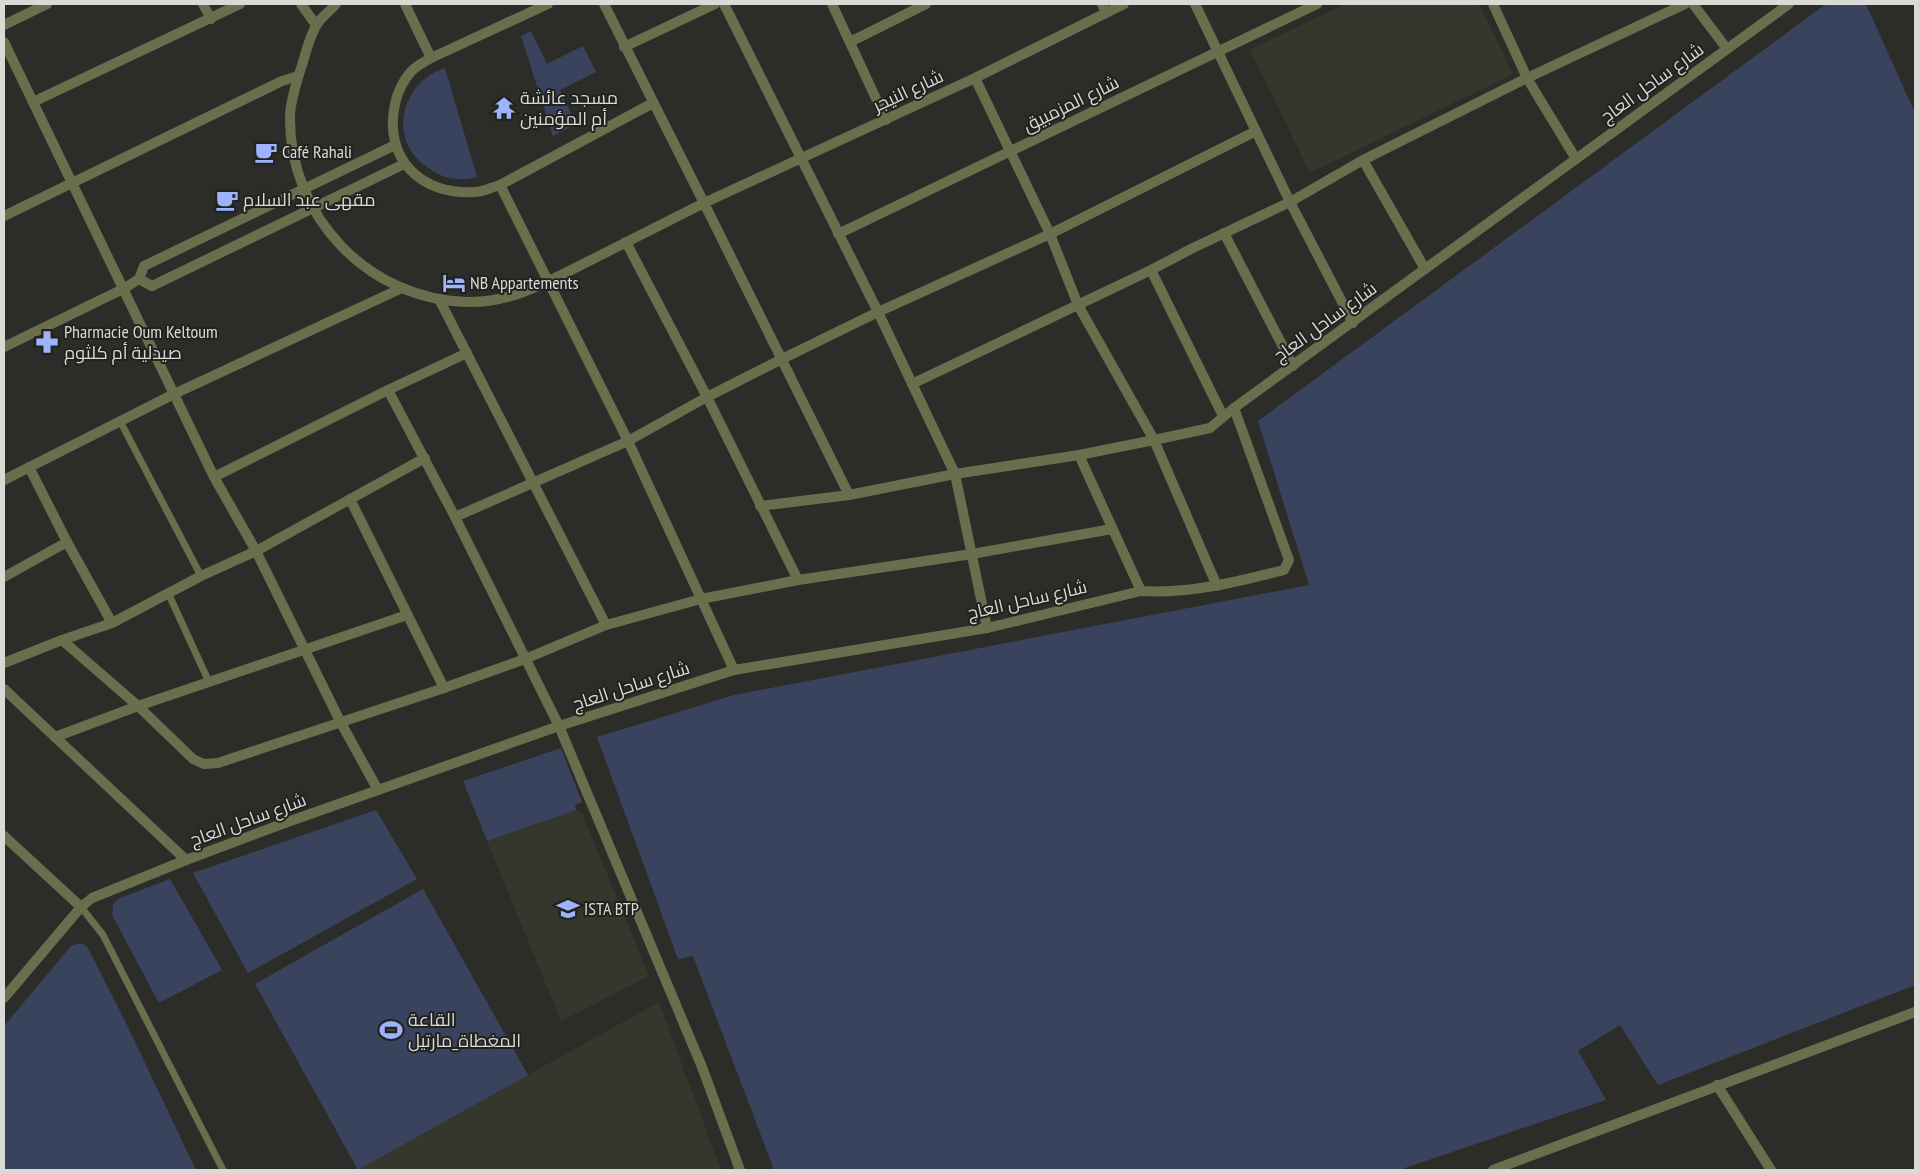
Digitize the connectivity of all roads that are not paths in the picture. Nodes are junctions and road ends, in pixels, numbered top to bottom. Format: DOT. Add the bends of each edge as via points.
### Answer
graph roads {
  1 [pos="47,4"];
  2 [pos="203,4"];
  3 [pos="240,4"];
  4 [pos="302,4"];
  5 [pos="336,4"];
  6 [pos="405,4"];
  7 [pos="548,4"];
  8 [pos="604,4"];
  9 [pos="715,4"];
  10 [pos="724,4"];
  11 [pos="832,4"];
  12 [pos="926,4"];
  13 [pos="1124,4"];
  14 [pos="1195,4"];
  15 [pos="1318,4"];
  16 [pos="1686,4"];
  17 [pos="1693,4"];
  18 [pos="1789,4"];
  19 [pos="1497,5"];
  20 [pos="1104,8"];
  21 [pos="210,19"];
  22 [pos="316,25"];
  23 [pos="4,26"];
  24 [pos="4,42"];
  25 [pos="850,42"];
  26 [pos="624,47"];
  27 [pos="1727,49"];
  28 [pos="1218,52"];
  29 [pos="431,58"];
  30 [pos="298,76"];
  31 [pos="975,78"];
  32 [pos="1527,78"];
  33 [pos="33,102"];
  34 [pos="652,103"];
  35 [pos="886,120"];
  36 [pos="1256,131"];
  37 [pos="395,145"];
  38 [pos="1010,151"];
  39 [pos="801,158"];
  40 [pos="1576,159"];
  41 [pos="1363,160"];
  42 [pos="404,164"];
  43 [pos="73,184"];
  44 [pos="500,184"];
  45 [pos="303,189"];
  46 [pos="1290,202"];
  47 [pos="704,204"];
  48 [pos="312,207"];
  49 [pos="4,216"];
  50 [pos="1224,233"];
  51 [pos="838,234"];
  52 [pos="1050,234"];
  53 [pos="626,242"];
  54 [pos="1425,269"];
  55 [pos="1151,270"];
  56 [pos="139,280"];
  57 [pos="548,281"];
  58 [pos="402,288"];
  59 [pos="123,289"];
  60 [pos="439,299"];
  61 [pos="1078,305"];
  62 [pos="878,312"];
  63 [pos="1353,323"];
  64 [pos="4,347"];
  65 [pos="467,353"];
  66 [pos="782,359"];
  67 [pos="1293,366"];
  68 [pos="912,384"];
  69 [pos="388,390"];
  70 [pos="174,394"];
  71 [pos="707,397"];
  72 [pos="1234,408"];
  73 [pos="1223,416"];
  74 [pos="120,421"];
  75 [pos="1154,440"];
  76 [pos="628,441"];
  77 [pos="1078,455"];
  78 [pos="425,458"];
  79 [pos="29,467"];
  80 [pos="955,474"];
  81 [pos="214,477"];
  82 [pos="4,480"];
  83 [pos="533,482"];
  84 [pos="849,495"];
  85 [pos="350,499"];
  86 [pos="760,506"];
  87 [pos="455,517"];
  88 [pos="1112,529"];
  89 [pos="67,542"];
  90 [pos="256,551"];
  91 [pos="972,554"];
  92 [pos="201,576"];
  93 [pos="4,577"];
  94 [pos="798,580"];
  95 [pos="1217,586"];
  96 [pos="1141,591"];
  97 [pos="168,594"];
  98 [pos="701,599"];
  99 [pos="407,615"];
  100 [pos="112,623"];
  101 [pos="606,625"];
  102 [pos="987,628"];
  103 [pos="62,640"];
  104 [pos="305,649"];
  105 [pos="526,659"];
  106 [pos="4,663"];
  107 [pos="734,670"];
  108 [pos="209,682"];
  109 [pos="444,688"];
  110 [pos="4,689"];
  111 [pos="138,706"];
  112 [pos="341,723"];
  113 [pos="559,726"];
  114 [pos="55,737"];
  115 [pos="378,790"];
  116 [pos="4,836"];
  117 [pos="186,860"];
  118 [pos="81,907"];
  119 [pos="4,998"];
  120 [pos="1915,1012"];
  121 [pos="1717,1085"];
  122 [pos="223,1170"];
  123 [pos="740,1170"];
  124 [pos="1492,1170"];
  125 [pos="1771,1170"];
  1 -- 23 [label="street"];
  2 -- 21 [label="street"];
  3 -- 21 [label="street"];
  4 -- 22 [label="street"];
  5 -- 22 [label="street"];
  6 -- 29 [label="street"];
  7 -- 29 [label="street"];
  8 -- 26 [label="street"];
  9 -- 26 [label="street"];
  10 -- 39 [label="street"];
  11 -- 25 [label="street"];
  12 -- 25 [label="street"];
  13 -- 20 [label="street, شارع النيجر"];
  14 -- 28 [label="street"];
  15 -- 28 [label="street, شارع المزمبيق"];
  16 -- 32 [label="street"];
  17 -- 27 [label="street"];
  18 -- 27 [label="street, شارع ساحل العاج"];
  19 -- 32 [label="street"];
  20 -- 31 [label="street, شارع النيجر"];
  21 -- 33 [label="street"];
  22 -- 30 [label="street, شارع النيجر"];
  24 -- 33 [label="street"];
  25 -- 35 [label="street"];
  26 -- 34 [label="street"];
  27 -- 40 [label="street, شارع ساحل العاج"];
  28 -- 36 [label="street"];
  28 -- 38 [label="street, شارع المزمبيق"];
  29 -- 37 [label="street" via="414,69 397,94 391,119"];
  30 -- 43 [label="street"];
  30 -- 45 [label="street, شارع النيجر" via="290,116 295,160"];
  31 -- 35 [label="street, شارع النيجر"];
  31 -- 38 [label="street"];
  32 -- 40 [label="street"];
  32 -- 41 [label="street"];
  33 -- 43 [label="street"];
  34 -- 44 [label="street"];
  34 -- 47 [label="street"];
  35 -- 39 [label="street, شارع النيجر"];
  36 -- 46 [label="street"];
  36 -- 52 [label="street"];
  37 -- 42 [label="street"];
  37 -- 45 [label="street"];
  38 -- 51 [label="street, شارع المزمبيق"];
  38 -- 52 [label="street"];
  39 -- 47 [label="street, شارع النيجر"];
  39 -- 51 [label="street"];
  40 -- 54 [label="street, شارع ساحل العاج"];
  41 -- 46 [label="street"];
  41 -- 54 [label="street"];
  42 -- 44 [label="street" via="422,180 448,190 476,192"];
  42 -- 48 [label="street"];
  43 -- 49 [label="street"];
  43 -- 59 [label="street"];
  44 -- 57 [label="street"];
  45 -- 48 [label="street, شارع النيجر"];
  45 -- 56 [label="street" via="144,266"];
  46 -- 50 [label="street"];
  46 -- 63 [label="street"];
  47 -- 53 [label="street, شارع النيجر"];
  47 -- 66 [label="street"];
  48 -- 56 [label="street" via="152,286"];
  48 -- 58 [label="street, شارع النيجر" via="333,237 367,270"];
  50 -- 55 [label="street"];
  50 -- 67 [label="street"];
  51 -- 62 [label="street"];
  52 -- 61 [label="street"];
  52 -- 62 [label="street"];
  53 -- 57 [label="street, شارع النيجر"];
  53 -- 71 [label="street"];
  54 -- 63 [label="street, شارع ساحل العاج"];
  55 -- 61 [label="street"];
  55 -- 73 [label="street"];
  56 -- 59 [label="street"];
  57 -- 60 [label="street, شارع النيجر" via="496,301"];
  57 -- 76 [label="street"];
  58 -- 60 [label="street, شارع النيجر"];
  58 -- 70 [label="street"];
  59 -- 64 [label="street"];
  59 -- 70 [label="street"];
  60 -- 65 [label="street"];
  61 -- 68 [label="street"];
  61 -- 75 [label="street"];
  62 -- 66 [label="street"];
  62 -- 68 [label="street"];
  63 -- 67 [label="street, شارع ساحل العاج"];
  65 -- 69 [label="street"];
  65 -- 83 [label="street"];
  66 -- 71 [label="street"];
  66 -- 84 [label="street"];
  67 -- 72 [label="street, شارع ساحل العاج"];
  68 -- 80 [label="street"];
  69 -- 78 [label="street"];
  69 -- 81 [label="street"];
  70 -- 74 [label="street"];
  70 -- 81 [label="street"];
  71 -- 76 [label="street"];
  71 -- 86 [label="street"];
  72 -- 73 [label="street"];
  72 -- 95 [label="street, شارع ساحل العاج" via="1289,560 1284,570"];
  73 -- 75 [label="street" via="1210,428"];
  74 -- 79 [label="street"];
  74 -- 92 [label="lane"];
  75 -- 77 [label="street"];
  75 -- 95 [label="street"];
  76 -- 83 [label="street"];
  76 -- 98 [label="street"];
  77 -- 80 [label="street"];
  77 -- 88 [label="street"];
  78 -- 85 [label="street"];
  78 -- 87 [label="street"];
  79 -- 82 [label="street"];
  79 -- 89 [label="street"];
  80 -- 84 [label="street"];
  80 -- 91 [label="street"];
  81 -- 90 [label="street"];
  83 -- 87 [label="street"];
  83 -- 101 [label="street"];
  84 -- 86 [label="street"];
  85 -- 90 [label="street"];
  85 -- 99 [label="street"];
  86 -- 94 [label="street"];
  87 -- 105 [label="street"];
  88 -- 91 [label="street"];
  88 -- 96 [label="street"];
  89 -- 93 [label="street"];
  89 -- 100 [label="street"];
  90 -- 92 [label="street"];
  90 -- 104 [label="street"];
  91 -- 94 [label="street"];
  91 -- 102 [label="street"];
  92 -- 97 [label="street"];
  94 -- 98 [label="street"];
  95 -- 96 [label="street, شارع ساحل العاج" via="1166,593"];
  96 -- 102 [label="street, شارع ساحل العاج"];
  97 -- 100 [label="street"];
  97 -- 108 [label="lane"];
  98 -- 101 [label="street"];
  98 -- 107 [label="street"];
  99 -- 104 [label="street"];
  99 -- 109 [label="street"];
  100 -- 103 [label="street"];
  101 -- 105 [label="street"];
  102 -- 107 [label="street, شارع ساحل العاج"];
  103 -- 106 [label="street"];
  103 -- 111 [label="street"];
  104 -- 108 [label="street"];
  104 -- 112 [label="street"];
  105 -- 109 [label="street"];
  105 -- 113 [label="street"];
  107 -- 113 [label="street, شارع ساحل العاج"];
  108 -- 111 [label="street"];
  109 -- 112 [label="street"];
  110 -- 114 [label="street"];
  111 -- 112 [label="street" via="193,759 204,764 218,763"];
  111 -- 114 [label="street"];
  112 -- 115 [label="street"];
  113 -- 115 [label="street, شارع ساحل العاج"];
  113 -- 123 [label="street" via="702,1067"];
  114 -- 117 [label="street"];
  115 -- 117 [label="street, شارع ساحل العاج"];
  116 -- 118 [label="street"];
  117 -- 118 [label="street, شارع ساحل العاج" via="92,898"];
  118 -- 119 [label="street, شارع ساحل العاج"];
  118 -- 122 [label="lane" via="103,935"];
  120 -- 121 [label="street"];
  121 -- 124 [label="street"];
  121 -- 125 [label="street"];
}
